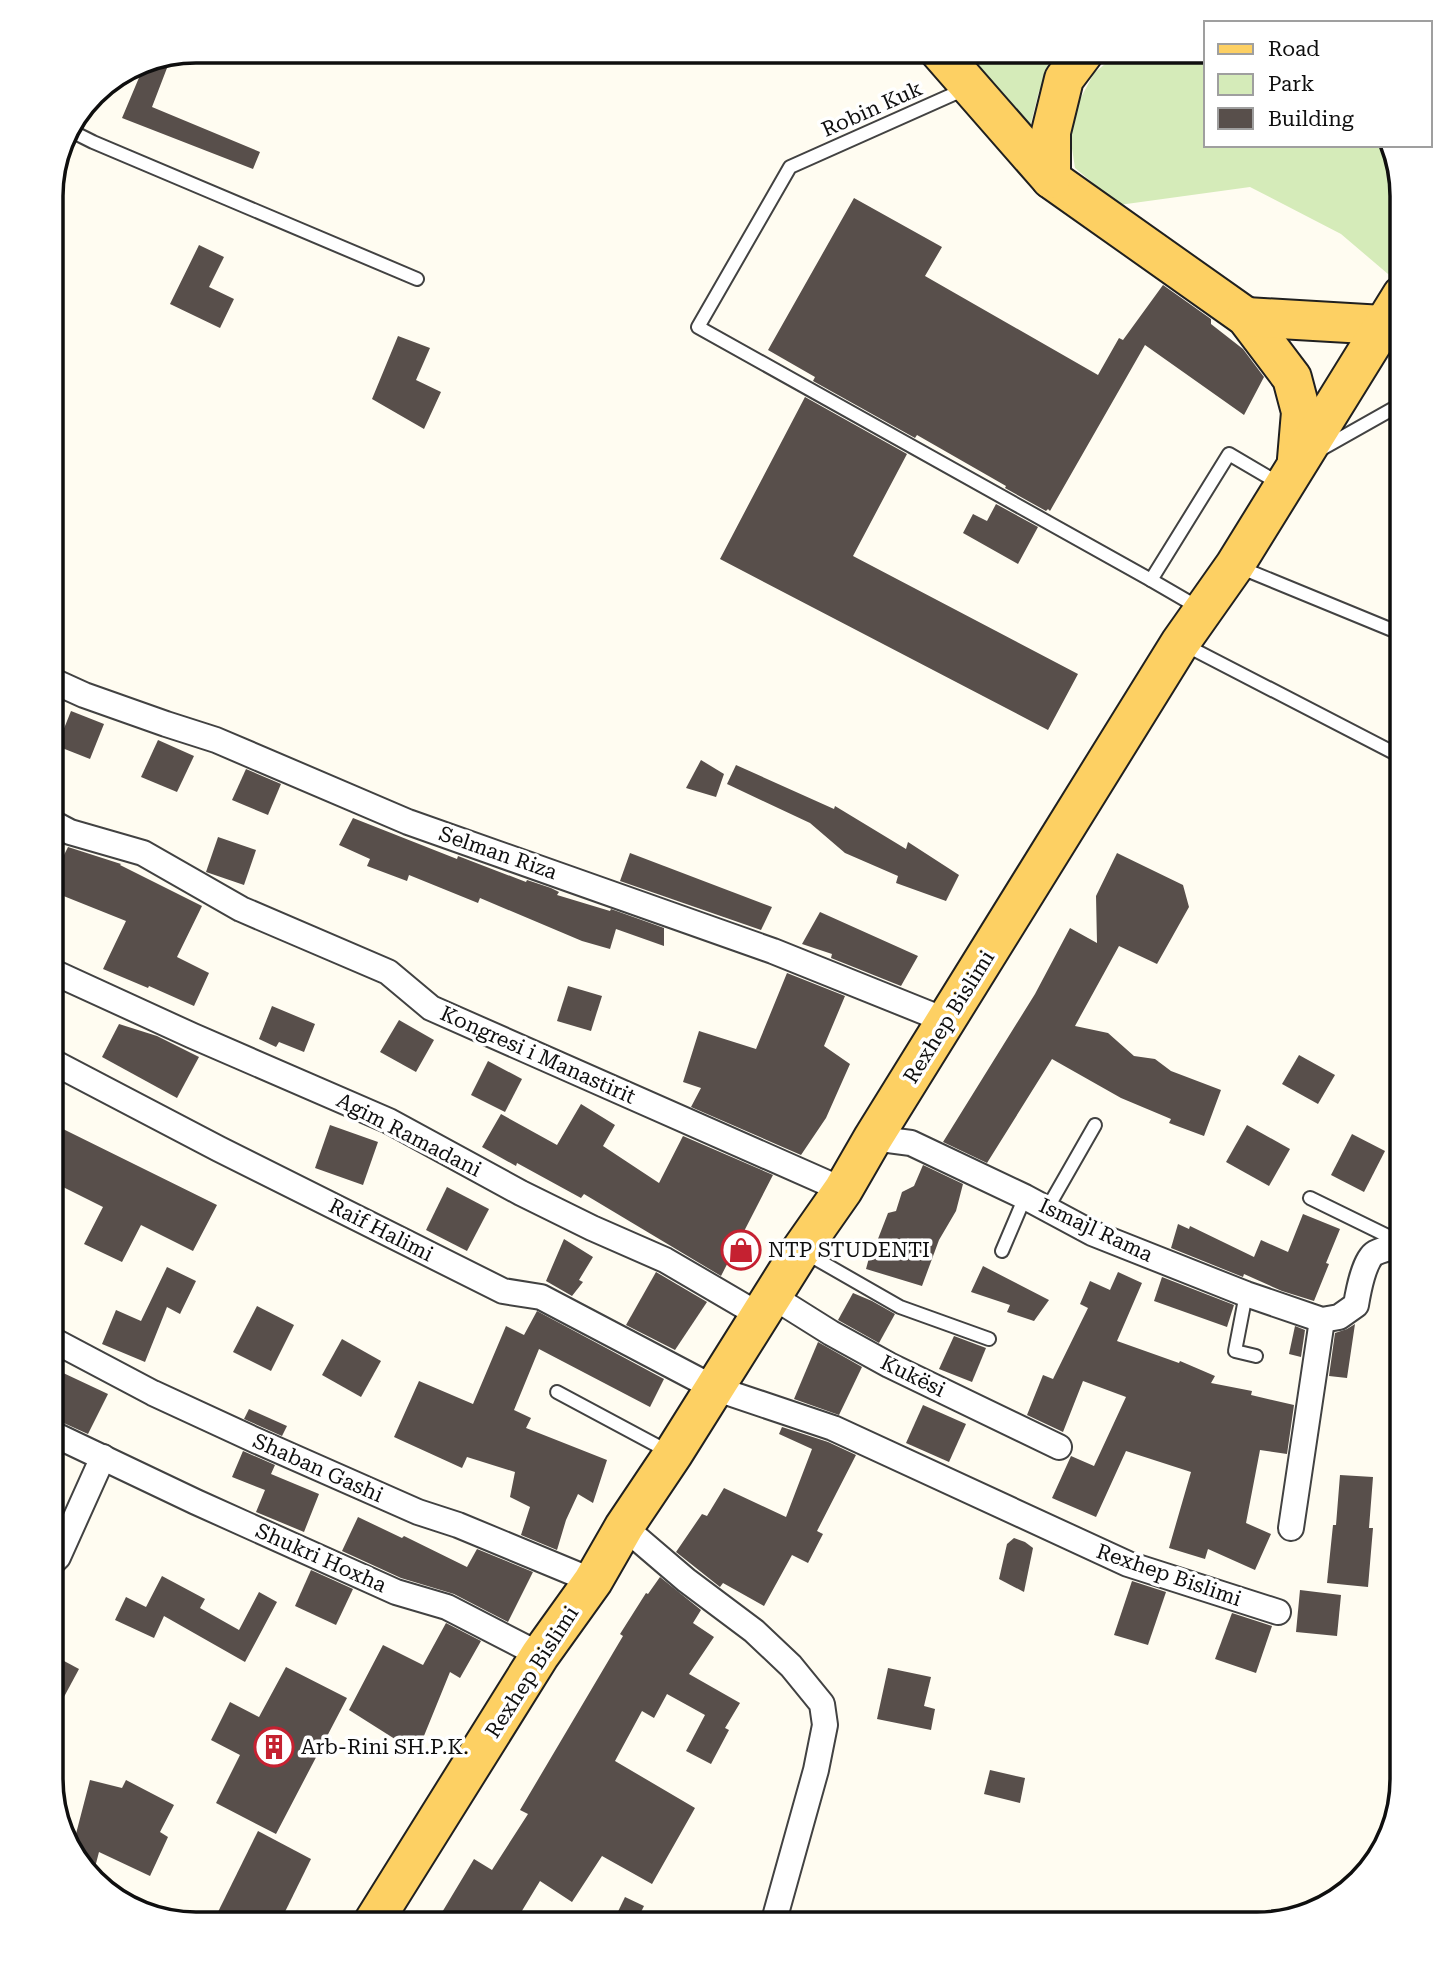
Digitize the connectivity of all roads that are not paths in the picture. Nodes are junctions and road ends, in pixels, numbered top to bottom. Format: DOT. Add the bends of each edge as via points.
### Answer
graph roads {
  1 [pos="949,63"];
  2 [pos="1075,63"];
  3 [pos="969,87"];
  4 [pos="78,135"];
  5 [pos="1051,179"];
  6 [pos="417,279"];
  7 [pos="1390,310"];
  8 [pos="1390,315"];
  9 [pos="1247,317"];
  10 [pos="1390,411"];
  11 [pos="1290,475"];
  12 [pos="1235,565"];
  13 [pos="1151,580"];
  14 [pos="1204,611"];
  15 [pos="1390,629"];
  16 [pos="1180,643"];
  17 [pos="63,685"];
  18 [pos="1390,751"];
  19 [pos="63,828"];
  20 [pos="63,977"];
  21 [pos="947,1021"];
  22 [pos="63,1067"];
  23 [pos="1095,1125"];
  24 [pos="873,1138"];
  25 [pos="843,1190"];
  26 [pos="1310,1198"];
  27 [pos="1036,1203"];
  28 [pos="1390,1238"];
  29 [pos="1390,1248"];
  30 [pos="801,1250"];
  31 [pos="1002,1251"];
  32 [pos="1246,1294"];
  33 [pos="765,1305"];
  34 [pos="1322,1320"];
  35 [pos="989,1339"];
  36 [pos="63,1345"];
  37 [pos="1256,1356"];
  38 [pos="714,1388"];
  39 [pos="557,1392"];
  40 [pos="63,1439"];
  41 [pos="1059,1447"];
  42 [pos="673,1454"];
  43 [pos="103,1457"];
  44 [pos="624,1527"];
  45 [pos="1292,1528"];
  46 [pos="63,1547"];
  47 [pos="593,1581"];
  48 [pos="1278,1612"];
  49 [pos="540,1655"];
  50 [pos="379,1912"];
  51 [pos="776,1912"];
  1 -- 3 [label="main road"];
  2 -- 5 [label="main road" via="1064,79 1051,132"];
  3 -- 5 [label="main road"];
  3 -- 13 [label="lane, Robin Kuk" via="790,167 698,327"];
  4 -- 6 [label="lane"];
  5 -- 9 [label="main road"];
  7 -- 9 [label="main road"];
  8 -- 11 [label="main road, Rexhep Bislimi"];
  9 -- 11 [label="main road" via="1292,378 1301,412"];
  10 -- 11 [label="lane"];
  11 -- 12 [label="main road, Rexhep Bislimi"];
  11 -- 13 [label="lane" via="1229,454"];
  12 -- 14 [label="main road, Rexhep Bislimi"];
  12 -- 15 [label="lane"];
  13 -- 14 [label="lane"];
  14 -- 16 [label="main road, Rexhep Bislimi"];
  16 -- 18 [label="lane"];
  16 -- 21 [label="main road, Rexhep Bislimi"];
  17 -- 21 [label="street, Selman Riza" via="216,740 408,821 773,951"];
  19 -- 25 [label="street, Kongresi i Manastirit" via="143,853 241,909 388,972 431,1008"];
  20 -- 33 [label="street, Agim Ramadani" via="389,1121 592,1228"];
  21 -- 24 [label="main road, Rexhep Bislimi"];
  22 -- 38 [label="street, Raif Halimi" via="503,1291 541,1297"];
  23 -- 27 [label="lane"];
  24 -- 25 [label="main road, Rexhep Bislimi"];
  24 -- 27 [label="street, Ismajl Rama" via="911,1143"];
  25 -- 30 [label="main road, Rexhep Bislimi"];
  26 -- 28 [label="lane"];
  27 -- 31 [label="lane"];
  27 -- 32 [label="street, Ismajl Rama" via="1092,1233"];
  29 -- 34 [label="street" via="1369,1259 1356,1305 1339,1317"];
  30 -- 33 [label="main road, Rexhep Bislimi"];
  30 -- 35 [label="lane" via="900,1307"];
  32 -- 34 [label="street, Ismajl Rama"];
  32 -- 37 [label="lane" via="1235,1351"];
  33 -- 38 [label="main road, Rexhep Bislimi"];
  33 -- 41 [label="street, Kukësi"];
  34 -- 45 [label="street"];
  36 -- 47 [label="street, Shaban Gashi" via="257,1441 418,1512"];
  38 -- 42 [label="main road, Rexhep Bislimi"];
  38 -- 48 [label="street, Rexhep Bislimi" via="833,1428 1128,1564"];
  39 -- 42 [label="lane"];
  40 -- 43 [label="street, Shukri Hoxha"];
  42 -- 44 [label="main road, Rexhep Bislimi"];
  43 -- 46 [label="street"];
  43 -- 49 [label="street, Shukri Hoxha" via="396,1592 447,1607"];
  44 -- 47 [label="main road, Rexhep Bislimi"];
  44 -- 51 [label="street" via="754,1632 791,1666 822,1704 825,1725 816,1770"];
  47 -- 49 [label="main road, Rexhep Bislimi"];
  49 -- 50 [label="main road, Rexhep Bislimi"];
}
